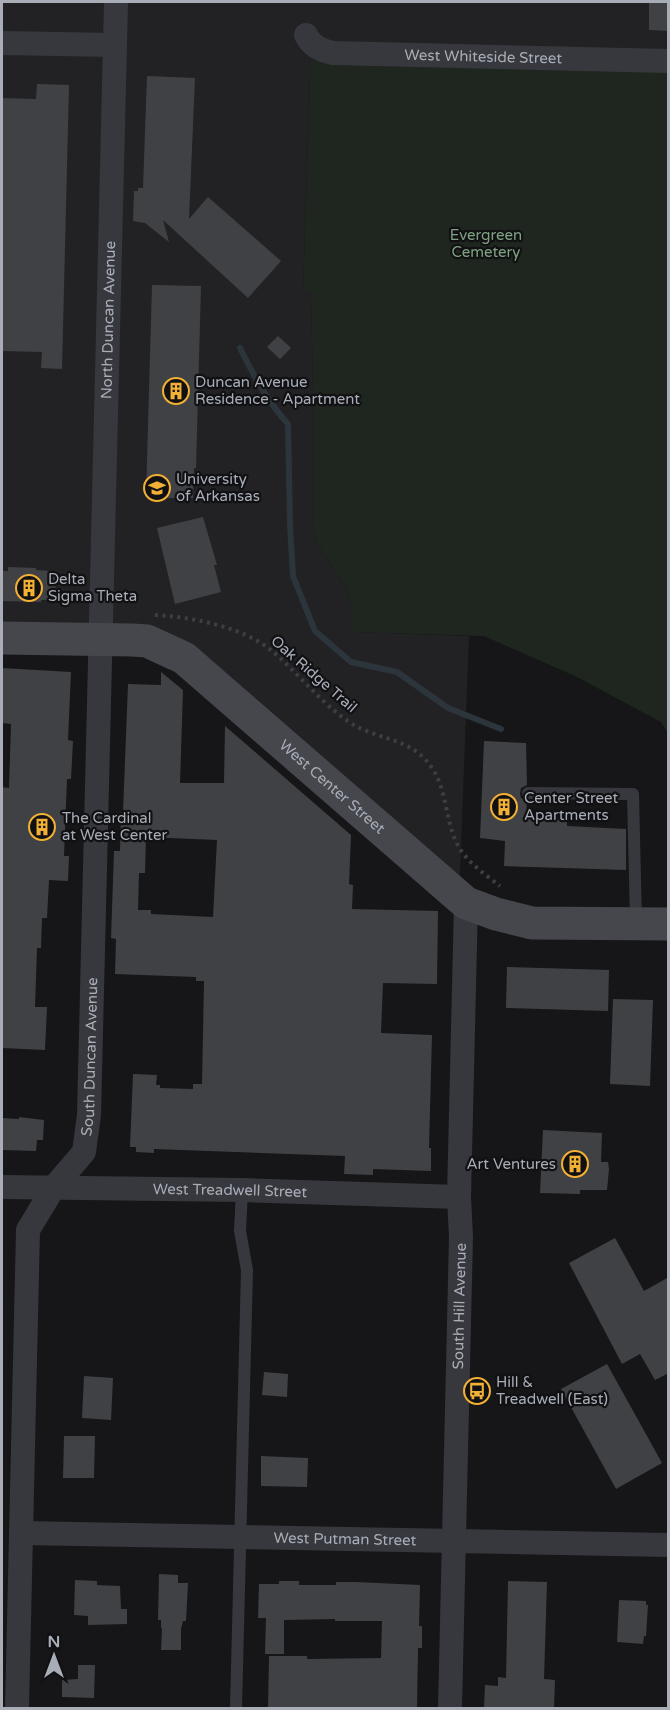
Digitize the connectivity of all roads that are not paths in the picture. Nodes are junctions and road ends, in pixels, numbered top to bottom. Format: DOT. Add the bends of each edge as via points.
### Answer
graph roads {
  1 [pos="116,2"];
  2 [pos="306,35"];
  3 [pos="2,43"];
  4 [pos="114,45"];
  5 [pos="669,61"];
  6 [pos="2,638"];
  7 [pos="100,639"];
  8 [pos="528,793"];
  9 [pos="466,903"];
  10 [pos="636,923"];
  11 [pos="669,924"];
  12 [pos="2,1186"];
  13 [pos="54,1187"];
  14 [pos="242,1190"];
  15 [pos="459,1197"];
  16 [pos="21,1533"];
  17 [pos="240,1536"];
  18 [pos="453,1539"];
  19 [pos="669,1545"];
  20 [pos="17,1708"];
  21 [pos="236,1708"];
  22 [pos="450,1708"];
  1 -- 4 [label="street, North Duncan Avenue"];
  2 -- 5 [label="street, West Whiteside Street" via="310,44 333,53"];
  3 -- 4 [label="street"];
  4 -- 7 [label="street, North Duncan Avenue"];
  6 -- 7 [label="street, West Center Street"];
  7 -- 9 [label="street, West Center Street" via="147,641 184,658"];
  7 -- 13 [label="street, South Duncan Avenue" via="89,1115 84,1152"];
  8 -- 10 [label="lane" via="633,794"];
  9 -- 10 [label="street, West Center Street" via="531,923"];
  9 -- 15 [label="street, South Hill Avenue"];
  10 -- 11 [label="street, West Center Street"];
  12 -- 13 [label="street, West Treadwell Street"];
  13 -- 14 [label="street, West Treadwell Street"];
  13 -- 16 [label="street, South Duncan Avenue" via="28,1230"];
  14 -- 15 [label="street, West Treadwell Street"];
  14 -- 17 [label="lane" via="240,1231 247,1270"];
  15 -- 18 [label="street, South Hill Avenue"];
  16 -- 17 [label="street, West Putman Street"];
  16 -- 20 [label="street, South Duncan Avenue"];
  17 -- 18 [label="street, West Putman Street"];
  17 -- 21 [label="lane"];
  18 -- 19 [label="street, West Putman Street"];
  18 -- 22 [label="street, South Hill Avenue"];
}
